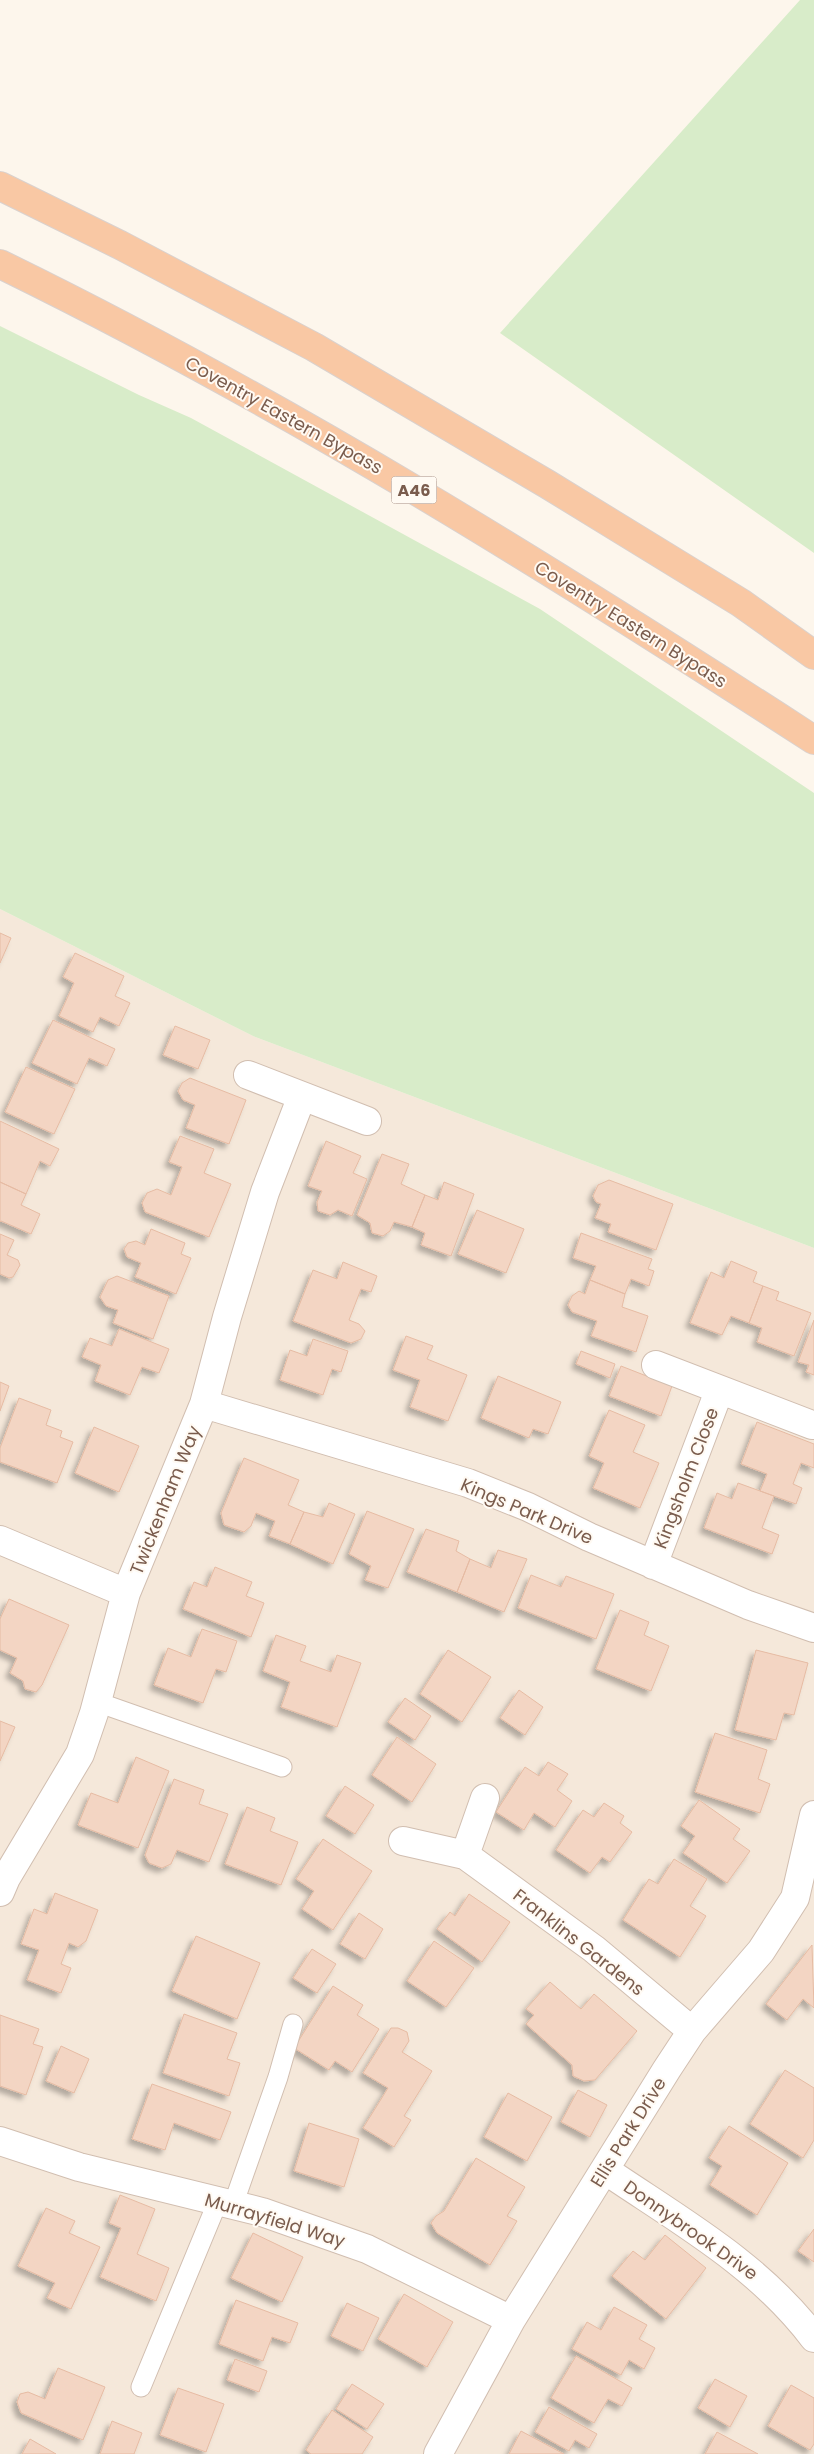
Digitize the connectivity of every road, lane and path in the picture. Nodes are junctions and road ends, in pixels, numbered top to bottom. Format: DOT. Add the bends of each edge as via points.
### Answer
graph roads {
  1 [pos="0,186"];
  2 [pos="0,264"];
  3 [pos="814,655"];
  4 [pos="814,740"];
  5 [pos="248,1075"];
  6 [pos="302,1096"];
  7 [pos="367,1121"];
  8 [pos="656,1365"];
  9 [pos="719,1391"];
  10 [pos="204,1404"];
  11 [pos="812,1425"];
  12 [pos="0,1540"];
  13 [pos="653,1565"];
  14 [pos="126,1593"];
  15 [pos="814,1628"];
  16 [pos="97,1702"];
  17 [pos="282,1767"];
  18 [pos="485,1798"];
  19 [pos="814,1815"];
  20 [pos="403,1841"];
  21 [pos="465,1855"];
  22 [pos="0,1892"];
  23 [pos="805,1902"];
  24 [pos="293,2024"];
  25 [pos="692,2031"];
  26 [pos="0,2141"];
  27 [pos="605,2170"];
  28 [pos="226,2203"];
  29 [pos="511,2320"];
  30 [pos="814,2338"];
  31 [pos="142,2387"];
  32 [pos="438,2454"];
  1 -- 3 [label="highway" via="314,347 573,499 741,603"];
  2 -- 4 [label="highway, Coventry Eastern Bypass / A46" via="102,314 351,451 646,631"];
  5 -- 6 [label="street"];
  6 -- 7 [label="street"];
  6 -- 10 [label="street, Twickenham Way" via="266,1192"];
  8 -- 9 [label="street, Kingsholm Close"];
  9 -- 11 [label="street, Kingsholm Close"];
  9 -- 13 [label="street, Kingsholm Close"];
  10 -- 13 [label="street, Kings Park Drive" via="468,1483"];
  10 -- 14 [label="street, Twickenham Way"];
  12 -- 14 [label="street"];
  13 -- 15 [label="street, Kings Park Drive" via="748,1605"];
  14 -- 16 [label="street, Twickenham Way"];
  16 -- 17 [label="lane"];
  16 -- 22 [label="street, Twickenham Way" via="80,1754"];
  18 -- 21 [label="street"];
  19 -- 23 [label="street, Ellis Park Drive"];
  20 -- 21 [label="street, Franklins Gardens"];
  21 -- 25 [label="street, Franklins Gardens" via="594,1949"];
  23 -- 25 [label="street, Ellis Park Drive"];
  24 -- 28 [label="lane" via="278,2077"];
  25 -- 27 [label="street, Ellis Park Drive"];
  26 -- 28 [label="street, Murrayfield Way" via="79,2167"];
  27 -- 29 [label="street, Ellis Park Drive"];
  27 -- 30 [label="street, Donnybrook Drive" via="727,2252 766,2284"];
  28 -- 29 [label="street, Murrayfield Way" via="262,2212 367,2249"];
  28 -- 31 [label="lane"];
  29 -- 32 [label="street, Ellis Park Drive"];
}
